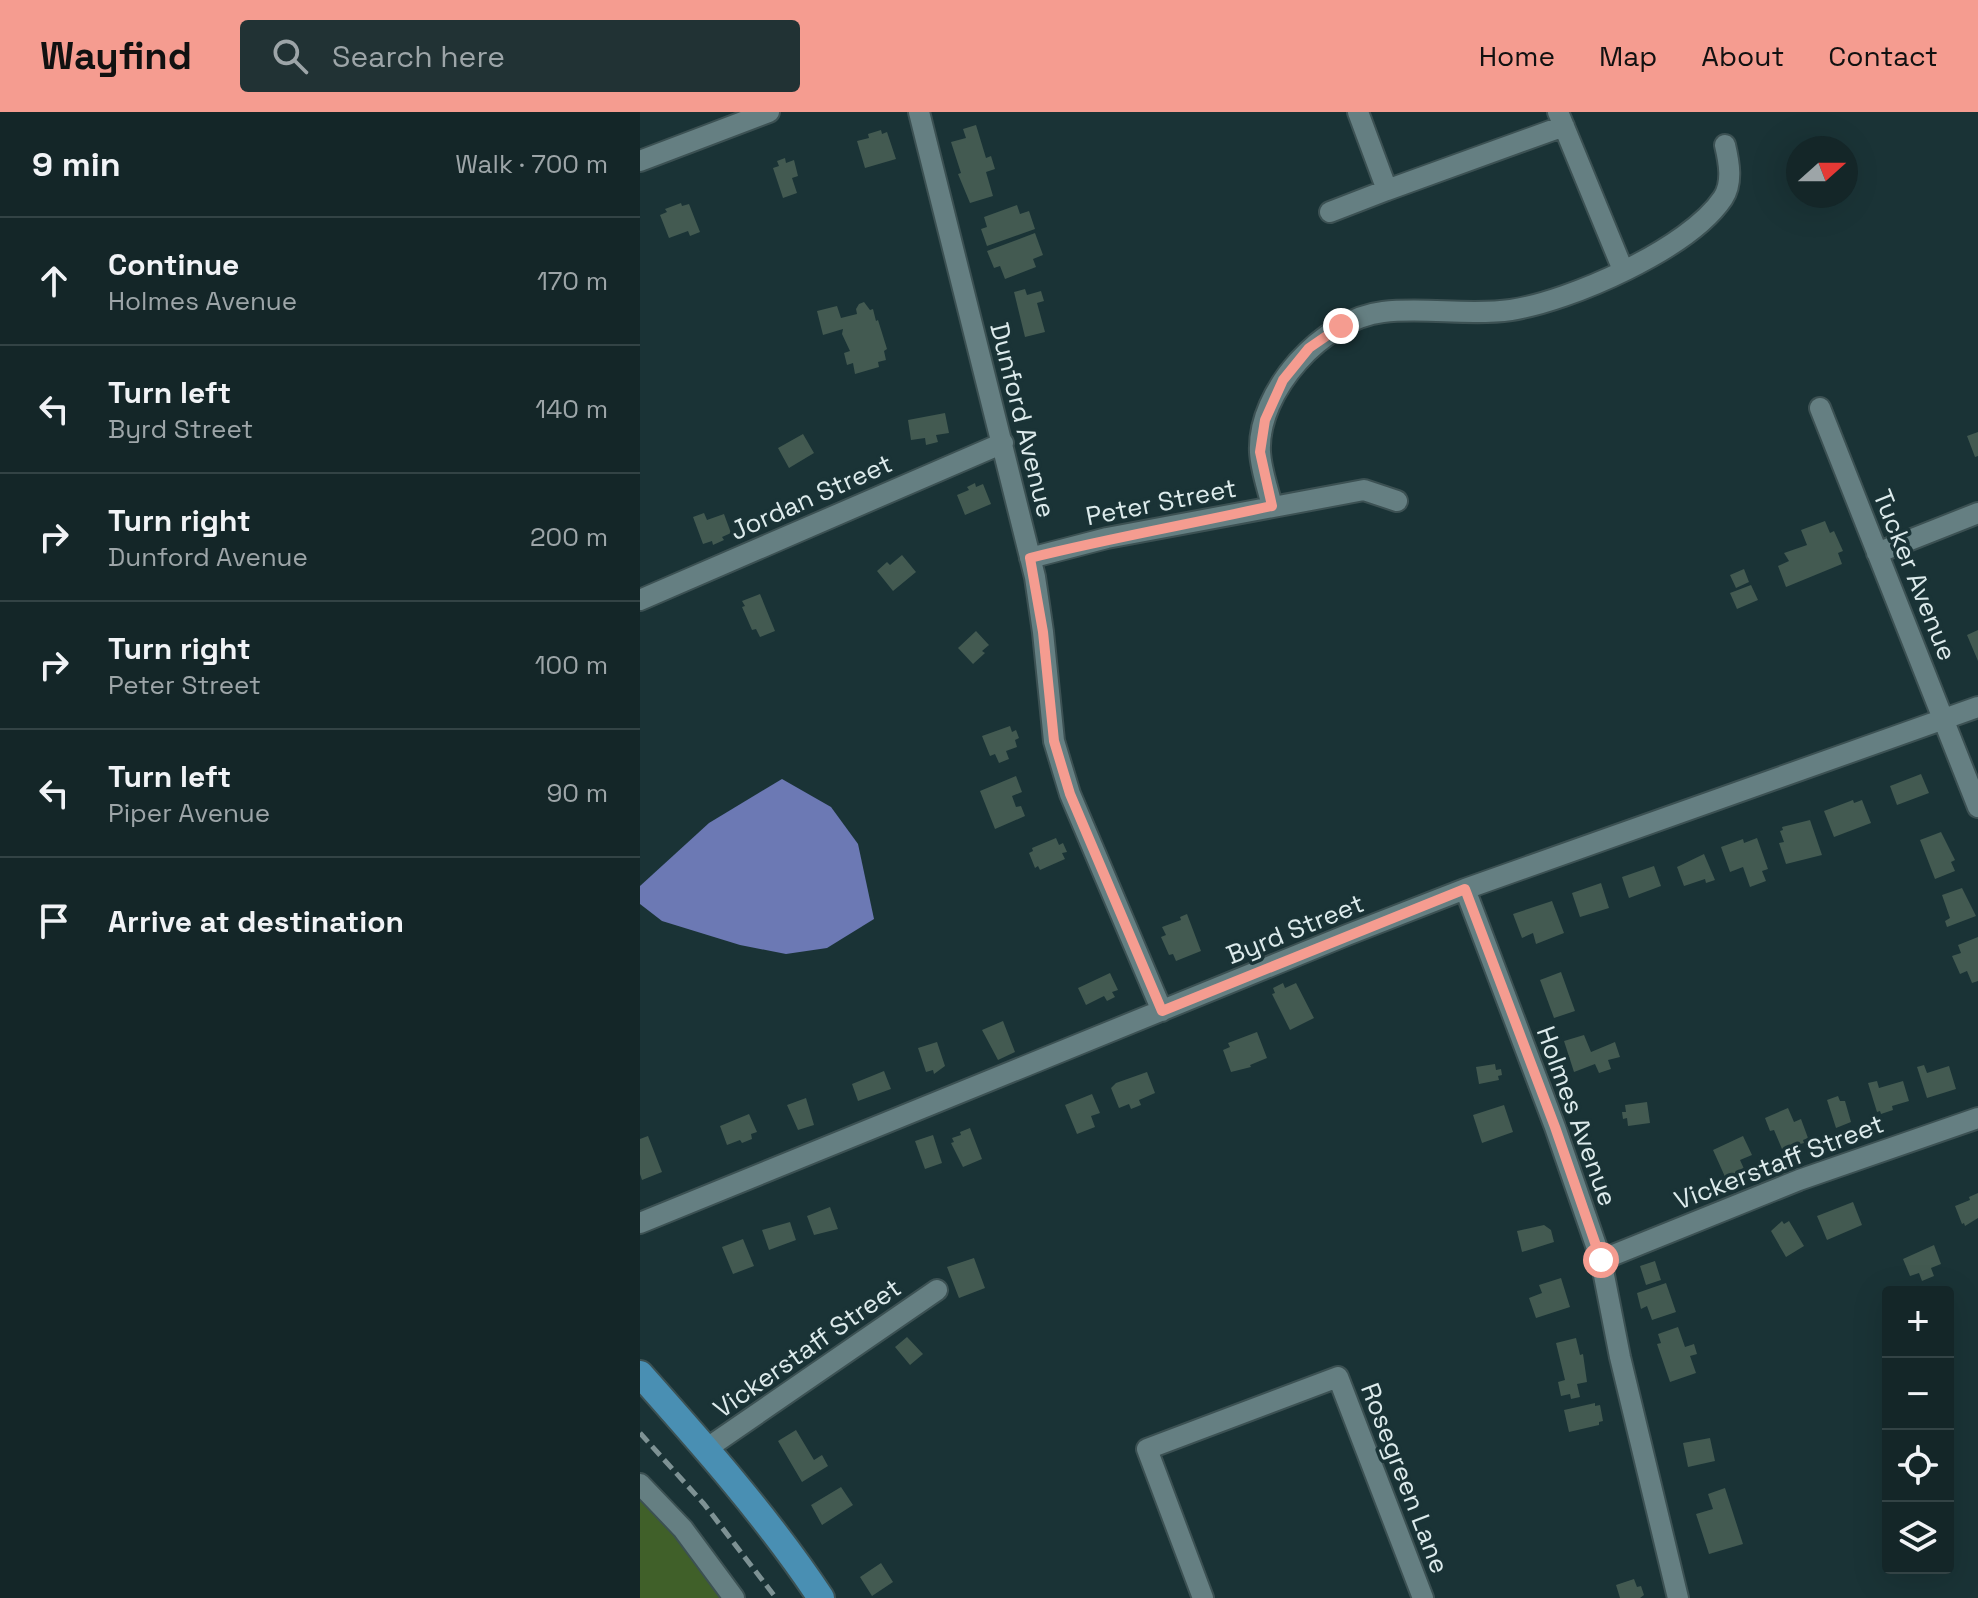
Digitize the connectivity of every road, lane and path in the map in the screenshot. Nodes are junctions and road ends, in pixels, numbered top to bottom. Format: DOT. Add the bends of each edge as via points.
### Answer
graph roads {
  1 [pos="769,112"];
  2 [pos="919,112"];
  3 [pos="1358,112"];
  4 [pos="1561,119"];
  5 [pos="1725,145"];
  6 [pos="640,161"];
  7 [pos="1387,190"];
  8 [pos="1330,212"];
  9 [pos="1623,270"];
  10 [pos="1820,408"];
  11 [pos="1003,443"];
  12 [pos="1397,501"];
  13 [pos="1272,506"];
  14 [pos="1978,513"];
  15 [pos="1877,553"];
  16 [pos="1030,558"];
  17 [pos="640,600"];
  18 [pos="1978,707"];
  19 [pos="1946,720"];
  20 [pos="1978,807"];
  21 [pos="1465,889"];
  22 [pos="1162,1011"];
  23 [pos="1978,1118"];
  24 [pos="640,1223"];
  25 [pos="1601,1260"];
  26 [pos="937,1290"];
  27 [pos="640,1374"];
  28 [pos="706,1449"];
  29 [pos="640,1484"];
  30 [pos="734,1598"];
  31 [pos="821,1598"];
  32 [pos="1203,1598"];
  33 [pos="1423,1598"];
  34 [pos="1678,1598"];
  1 -- 6 [label="street"];
  2 -- 11 [label="street, Dunford Avenue"];
  3 -- 7 [label="street"];
  4 -- 7 [label="street"];
  4 -- 9 [label="street"];
  5 -- 9 [label="street" via="1731,166 1724,196 1694,229"];
  7 -- 8 [label="street"];
  9 -- 13 [label="street" via="1547,303 1508,311 1408,309 1378,312 1341,326 1309,348 1283,380 1265,420 1260,452"];
  10 -- 15 [label="street, Tucker Avenue"];
  11 -- 16 [label="street, Dunford Avenue"];
  11 -- 17 [label="street, Jordan Street"];
  12 -- 13 [label="street, Peter Street" via="1364,490"];
  13 -- 16 [label="street, Peter Street"];
  14 -- 15 [label="street"];
  15 -- 19 [label="street, Tucker Avenue"];
  16 -- 22 [label="street, Dunford Avenue" via="1054,741 1070,794"];
  18 -- 19 [label="street, Byrd Street"];
  19 -- 20 [label="street, Tucker Avenue"];
  19 -- 21 [label="street, Byrd Street"];
  21 -- 22 [label="street, Byrd Street"];
  21 -- 25 [label="street, Holmes Avenue"];
  22 -- 24 [label="street, Byrd Street"];
  23 -- 25 [label="street, Vickerstaff Street" via="1799,1180"];
  25 -- 34 [label="street, Holmes Avenue"];
  26 -- 28 [label="street, Vickerstaff Street"];
  27 -- 28 [label="main road"];
  28 -- 31 [label="main road"];
  29 -- 30 [label="street" via="683,1529"];
  32 -- 33 [label="street, Rosegreen Lane" via="1147,1449 1338,1377"];
}
